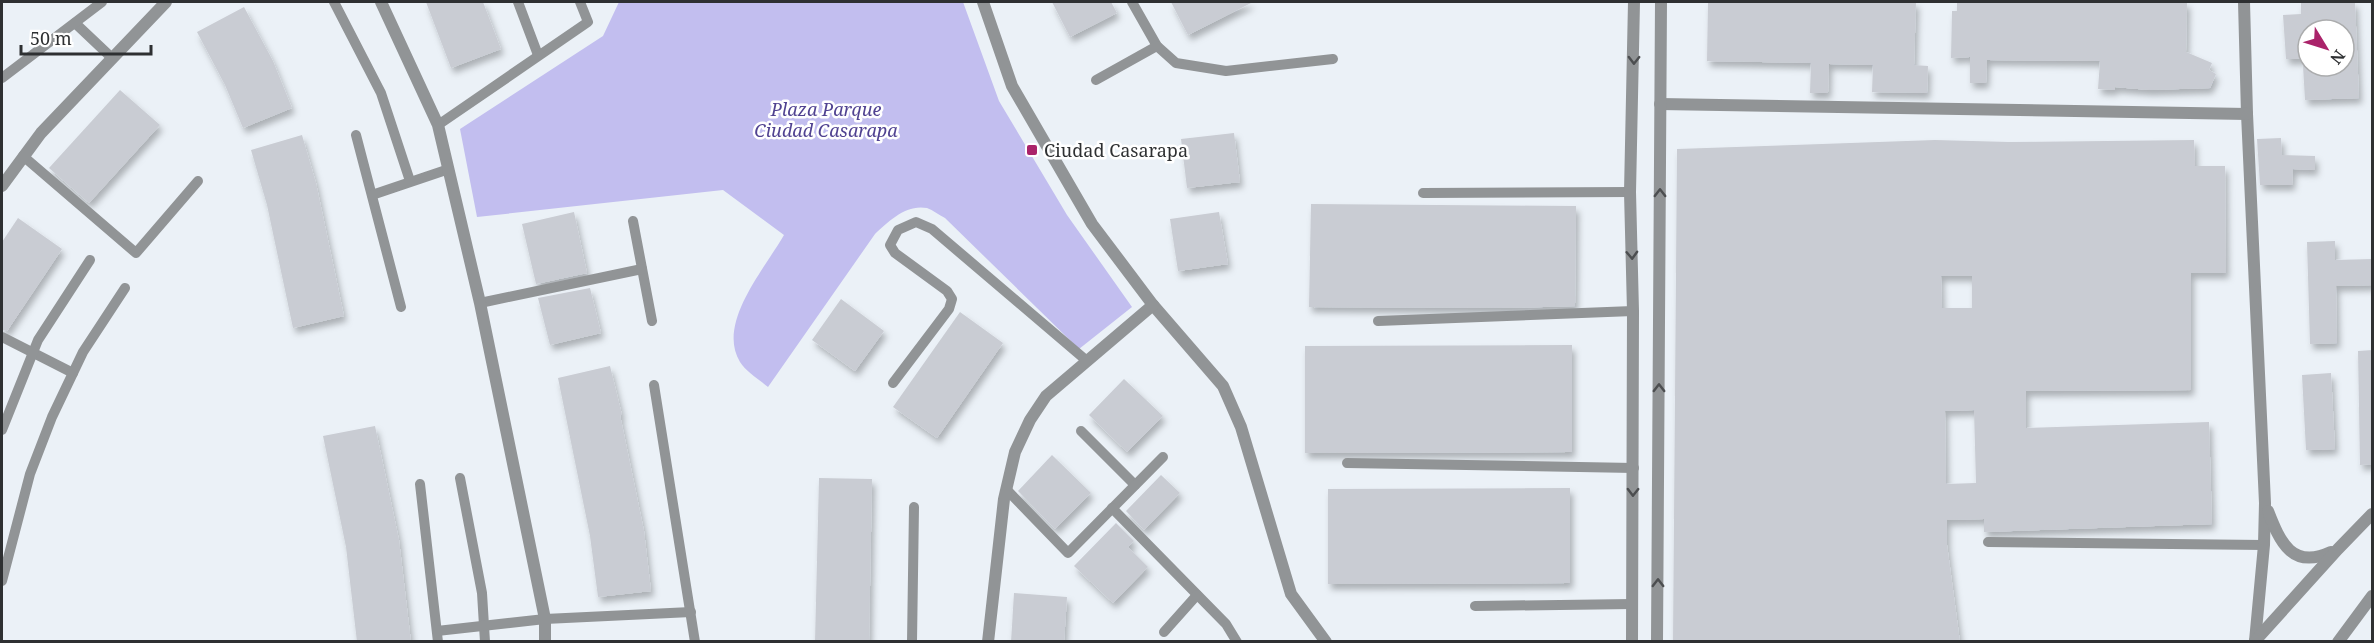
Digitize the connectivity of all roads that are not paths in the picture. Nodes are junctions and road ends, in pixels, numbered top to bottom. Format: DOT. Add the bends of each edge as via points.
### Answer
graph roads {
  1 [pos="102,2"];
  2 [pos="166,2"];
  3 [pos="334,2"];
  4 [pos="381,2"];
  5 [pos="518,2"];
  6 [pos="580,2"];
  7 [pos="983,2"];
  8 [pos="1132,2"];
  9 [pos="1634,2"];
  10 [pos="1661,2"];
  11 [pos="2244,2"];
  12 [pos="75,23"];
  13 [pos="1156,46"];
  14 [pos="538,55"];
  15 [pos="112,58"];
  16 [pos="1333,59"];
  17 [pos="2,78"];
  18 [pos="1095,80"];
  19 [pos="1660,104"];
  20 [pos="2247,114"];
  21 [pos="438,125"];
  22 [pos="356,135"];
  23 [pos="23,156"];
  24 [pos="448,169"];
  25 [pos="198,181"];
  26 [pos="410,182"];
  27 [pos="2,186"];
  28 [pos="1630,192"];
  29 [pos="1423,193"];
  30 [pos="372,195"];
  31 [pos="633,221"];
  32 [pos="90,260"];
  33 [pos="642,269"];
  34 [pos="125,288"];
  35 [pos="480,303"];
  36 [pos="1153,305"];
  37 [pos="401,308"];
  38 [pos="1633,311"];
  39 [pos="652,321"];
  40 [pos="1378,321"];
  41 [pos="2,337"];
  42 [pos="34,352"];
  43 [pos="1087,361"];
  44 [pos="74,373"];
  45 [pos="893,383"];
  46 [pos="654,385"];
  47 [pos="2,430"];
  48 [pos="1081,431"];
  49 [pos="1163,457"];
  50 [pos="1347,464"];
  51 [pos="1634,468"];
  52 [pos="460,478"];
  53 [pos="420,484"];
  54 [pos="1136,485"];
  55 [pos="1006,489"];
  56 [pos="2265,503"];
  57 [pos="914,507"];
  58 [pos="1112,508"];
  59 [pos="2373,514"];
  60 [pos="1988,542"];
  61 [pos="2264,545"];
  62 [pos="2338,549"];
  63 [pos="2,581"];
  64 [pos="1197,595"];
  65 [pos="2373,596"];
  66 [pos="1632,604"];
  67 [pos="1475,606"];
  68 [pos="691,612"];
  69 [pos="545,619"];
  70 [pos="484,626"];
  71 [pos="1164,632"];
  72 [pos="438,637"];
  73 [pos="2255,641"];
  74 [pos="485,642"];
  75 [pos="545,642"];
  76 [pos="695,642"];
  77 [pos="912,642"];
  78 [pos="988,642"];
  79 [pos="1237,642"];
  80 [pos="1326,642"];
  81 [pos="1632,642"];
  82 [pos="1657,642"];
  83 [pos="2338,642"];
  1 -- 12 [label="lane"];
  2 -- 15 [label="street"];
  3 -- 26 [label="lane" via="381,93"];
  4 -- 21 [label="street"];
  5 -- 14 [label="lane"];
  6 -- 14 [label="lane" via="588,21"];
  7 -- 36 [label="street" via="1012,86 1092,224"];
  8 -- 13 [label="lane"];
  9 -- 28 [label="street, one-way"];
  10 -- 19 [label="street"];
  11 -- 20 [label="street"];
  12 -- 15 [label="lane"];
  12 -- 17 [label="lane"];
  13 -- 16 [label="lane" via="1176,63 1226,71"];
  13 -- 18 [label="lane"];
  14 -- 21 [label="lane"];
  15 -- 23 [label="street"];
  19 -- 20 [label="street"];
  82 -- 19 [label="street, one-way"];
  20 -- 56 [label="street"];
  21 -- 24 [label="street"];
  22 -- 30 [label="lane"];
  23 -- 25 [label="lane" via="136,253"];
  23 -- 27 [label="street"];
  24 -- 26 [label="lane"];
  24 -- 35 [label="street"];
  26 -- 30 [label="lane"];
  28 -- 29 [label="lane"];
  28 -- 38 [label="street, one-way"];
  30 -- 37 [label="lane"];
  31 -- 33 [label="lane"];
  32 -- 42 [label="lane"];
  33 -- 35 [label="lane"];
  33 -- 39 [label="lane"];
  34 -- 44 [label="lane" via="83,352"];
  35 -- 69 [label="street"];
  36 -- 43 [label="street"];
  36 -- 80 [label="street" via="1222,386 1241,427 1291,594"];
  38 -- 40 [label="lane"];
  38 -- 51 [label="street"];
  41 -- 42 [label="lane"];
  42 -- 44 [label="lane"];
  42 -- 47 [label="lane"];
  43 -- 45 [label="lane" via="932,229 916,222 898,230 890,245 952,299 949,309"];
  43 -- 55 [label="street" via="1046,396 1030,420 1014,452"];
  44 -- 63 [label="lane" via="30,474"];
  46 -- 68 [label="lane"];
  48 -- 54 [label="lane"];
  49 -- 54 [label="lane"];
  50 -- 51 [label="lane"];
  51 -- 66 [label="street, one-way"];
  52 -- 70 [label="lane" via="482,593"];
  53 -- 72 [label="lane"];
  54 -- 58 [label="lane"];
  55 -- 58 [label="lane" via="1068,553"];
  55 -- 78 [label="street"];
  56 -- 61 [label="street"];
  56 -- 62 [label="street" via="2278,538 2288,550 2301,557 2319,558"];
  57 -- 77 [label="lane"];
  58 -- 64 [label="lane"];
  59 -- 62 [label="street"];
  60 -- 61 [label="lane"];
  61 -- 73 [label="street"];
  62 -- 73 [label="street"];
  64 -- 71 [label="lane"];
  64 -- 79 [label="lane" via="1226,624"];
  65 -- 83 [label="street"];
  66 -- 67 [label="lane"];
  66 -- 81 [label="street"];
  68 -- 69 [label="lane"];
  68 -- 76 [label="lane"];
  69 -- 70 [label="lane"];
  69 -- 75 [label="street"];
  70 -- 72 [label="lane"];
  70 -- 74 [label="lane"];
}
